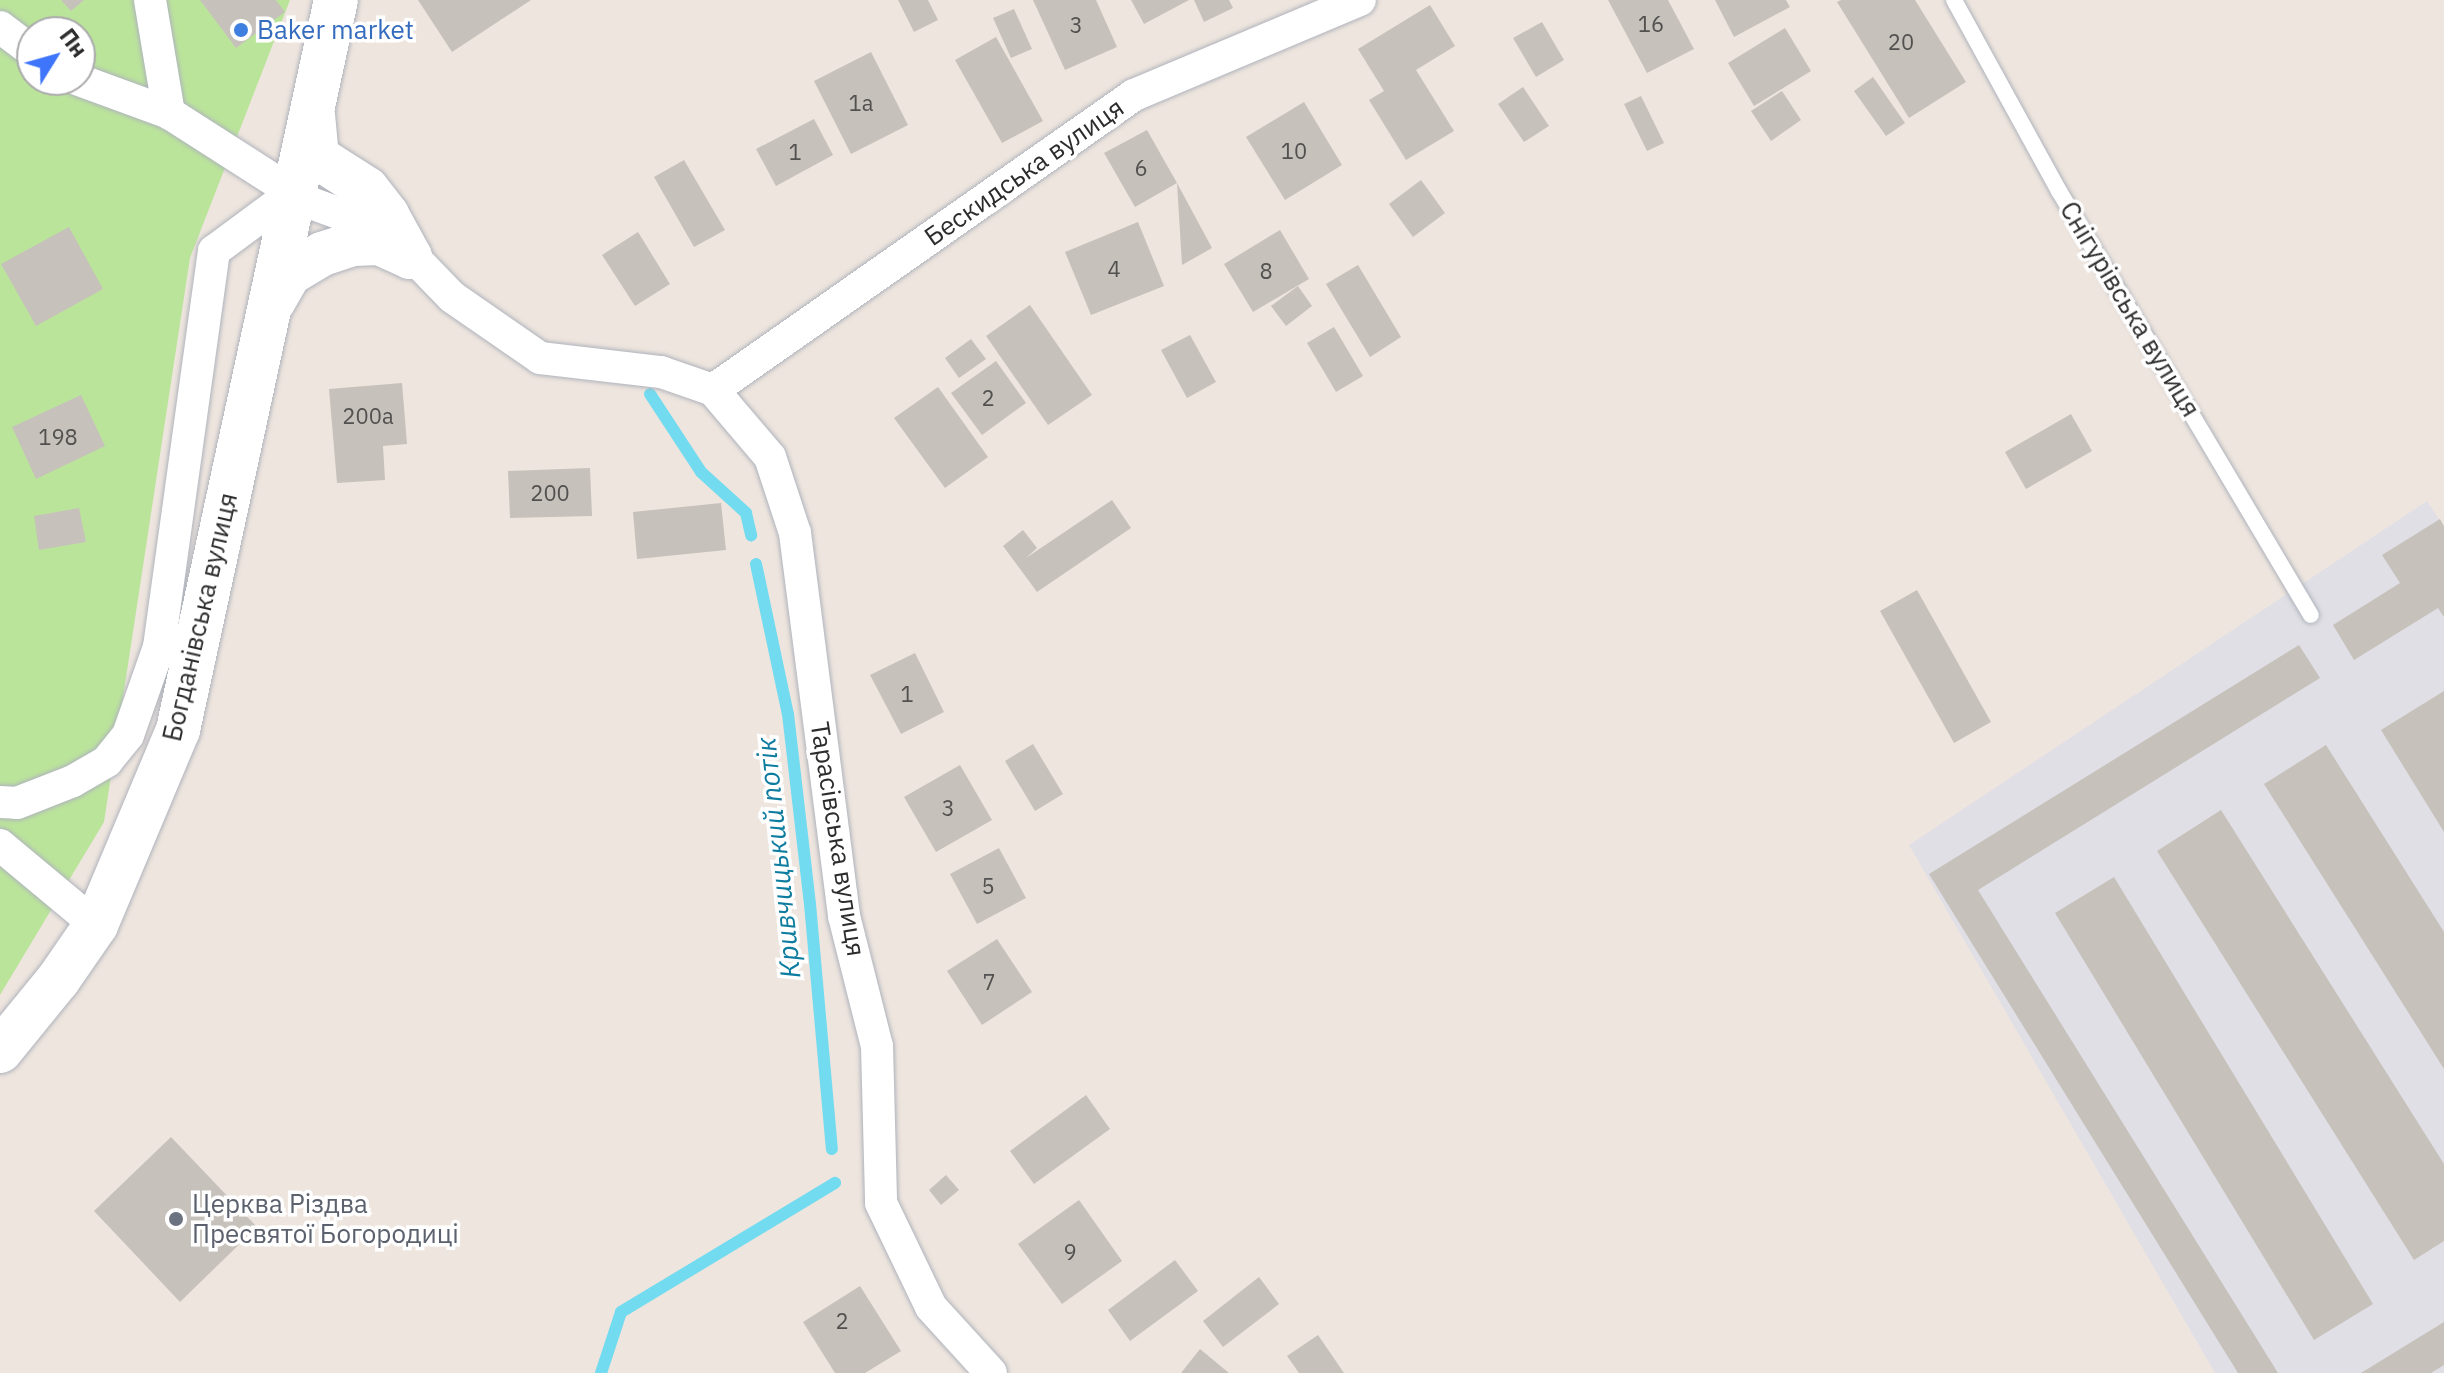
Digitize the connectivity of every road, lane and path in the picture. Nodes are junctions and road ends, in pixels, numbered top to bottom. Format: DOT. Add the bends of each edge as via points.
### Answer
graph roads {
  1 [pos="150,0"];
  2 [pos="336,0"];
  3 [pos="1360,0"];
  4 [pos="1954,0"];
  5 [pos="96,86"];
  6 [pos="312,109"];
  7 [pos="169,113"];
  8 [pos="295,191"];
  9 [pos="410,257"];
  10 [pos="269,307"];
  11 [pos="713,390"];
  12 [pos="2311,615"];
  13 [pos="0,802"];
  14 [pos="0,845"];
  15 [pos="96,925"];
  16 [pos="0,1051"];
  17 [pos="991,1373"];
  1 -- 7 [label="street"];
  2 -- 6 [label="main road, Богданівська вулиця"];
  3 -- 11 [label="street, Бескидська вулиця" via="1134,95"];
  4 -- 12 [label="lane, Снігурівська вулиця" via="2059,191"];
  5 -- 7 [label="street"];
  6 -- 8 [label="main road, Богданівська вулиця"];
  6 -- 9 [label="main road" via="317,157 367,189"];
  7 -- 8 [label="street"];
  8 -- 9 [label="street" via="308,202 368,224"];
  8 -- 10 [label="main road, Богданівська вулиця"];
  8 -- 13 [label="street, Богданівська вулиця" via="214,251 159,647 128,735 107,761 73,781 17,803"];
  9 -- 10 [label="main road" via="379,243 322,254 289,274"];
  9 -- 11 [label="street" via="452,297 540,358 661,372"];
  10 -- 15 [label="main road, Богданівська вулиця" via="178,730"];
  11 -- 17 [label="street, Тарасівська вулиця" via="770,457 795,533 844,916 877,1046 881,1203 931,1307"];
  14 -- 15 [label="street"];
  15 -- 16 [label="main road, Богданівська вулиця"];
}
